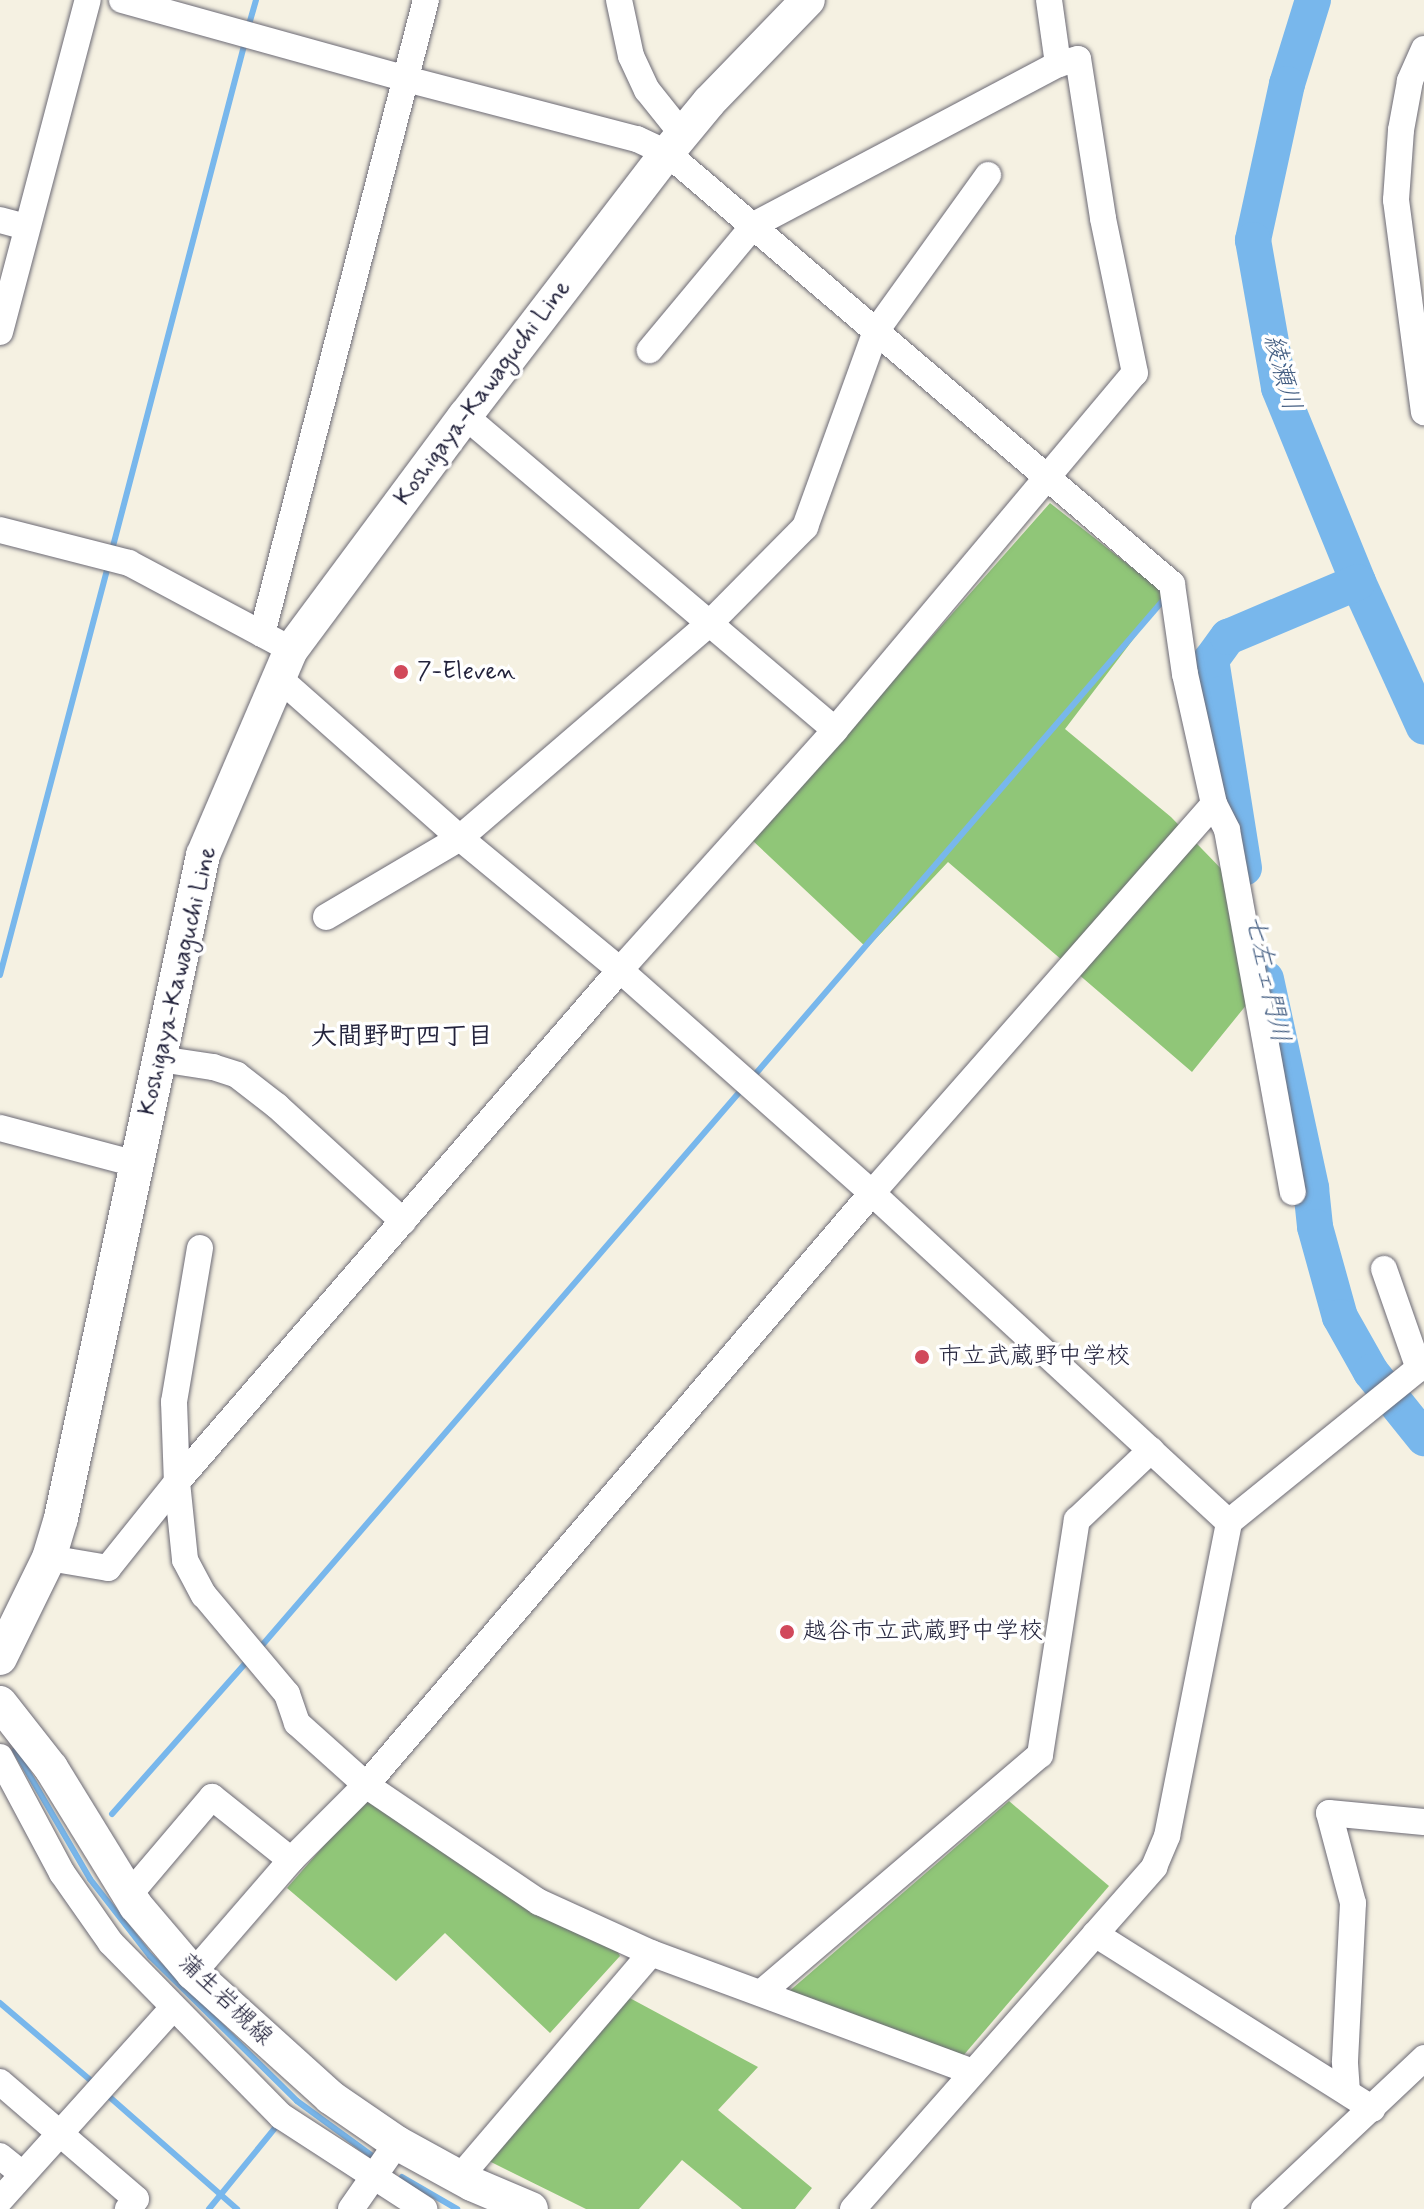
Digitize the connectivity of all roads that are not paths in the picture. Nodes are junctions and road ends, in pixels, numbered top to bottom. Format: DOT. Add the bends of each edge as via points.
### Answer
graph roads {
  1 [pos="88,0"];
  2 [pos="122,0"];
  3 [pos="426,0"];
  4 [pos="619,0"];
  5 [pos="808,0"];
  6 [pos="1049,0"];
  7 [pos="1424,49"];
  8 [pos="1058,64"];
  9 [pos="406,79"];
  10 [pos="675,144"];
  11 [pos="988,175"];
  12 [pos="0,220"];
  13 [pos="754,225"];
  14 [pos="27,227"];
  15 [pos="876,331"];
  16 [pos="0,332"];
  17 [pos="650,350"];
  18 [pos="1424,412"];
  19 [pos="465,416"];
  20 [pos="1048,479"];
  21 [pos="0,530"];
  22 [pos="711,622"];
  23 [pos="278,654"];
  24 [pos="835,730"];
  25 [pos="1214,804"];
  26 [pos="460,838"];
  27 [pos="326,917"];
  28 [pos="620,970"];
  29 [pos="160,1059"];
  30 [pos="0,1128"];
  31 [pos="136,1164"];
  32 [pos="1293,1192"];
  33 [pos="872,1193"];
  34 [pos="403,1221"];
  35 [pos="200,1248"];
  36 [pos="1384,1269"];
  37 [pos="1421,1367"];
  38 [pos="1151,1450"];
  39 [pos="177,1482"];
  40 [pos="1229,1522"];
  41 [pos="49,1558"];
  42 [pos="0,1658"];
  43 [pos="0,1703"];
  44 [pos="0,1757"];
  45 [pos="366,1785"];
  46 [pos="1424,1822"];
  47 [pos="291,1860"];
  48 [pos="128,1896"];
  49 [pos="1095,1934"];
  50 [pos="651,1953"];
  51 [pos="193,1973"];
  52 [pos="761,1993"];
  53 [pos="173,2008"];
  54 [pos="1420,2071"];
  55 [pos="973,2072"];
  56 [pos="0,2082"];
  57 [pos="1347,2092"];
  58 [pos="1373,2109"];
  59 [pos="59,2132"];
  60 [pos="397,2143"];
  61 [pos="0,2156"];
  62 [pos="22,2174"];
  63 [pos="460,2177"];
  64 [pos="372,2178"];
  65 [pos="0,2200"];
  66 [pos="128,2209"];
  67 [pos="351,2209"];
  68 [pos="424,2209"];
  69 [pos="531,2209"];
  70 [pos="853,2209"];
  71 [pos="1264,2209"];
  1 -- 14 [label="street"];
  2 -- 9 [label="street"];
  3 -- 9 [label="street"];
  4 -- 10 [label="street" via="631,56"];
  5 -- 10 [label="main road, Koshigaya-Kawaguchi Line"];
  6 -- 8 [label="street"];
  7 -- 18 [label="street" via="1410,81 1396,200"];
  8 -- 13 [label="street"];
  8 -- 20 [label="street" via="1078,59 1135,373"];
  9 -- 10 [label="street" via="637,139"];
  9 -- 23 [label="street"];
  10 -- 13 [label="street"];
  10 -- 19 [label="main road, Koshigaya-Kawaguchi Line"];
  11 -- 15 [label="street"];
  12 -- 14 [label="street"];
  13 -- 15 [label="street"];
  13 -- 17 [label="street"];
  14 -- 16 [label="street"];
  15 -- 20 [label="street"];
  15 -- 22 [label="street" via="805,527"];
  19 -- 22 [label="street"];
  19 -- 23 [label="main road, Koshigaya-Kawaguchi Line"];
  20 -- 24 [label="street"];
  20 -- 25 [label="street" via="1172,584 1185,674"];
  21 -- 23 [label="street" via="129,563"];
  22 -- 24 [label="street"];
  22 -- 26 [label="street"];
  23 -- 26 [label="street"];
  23 -- 29 [label="main road, Koshigaya-Kawaguchi Line" via="203,855"];
  24 -- 28 [label="street"];
  25 -- 32 [label="street" via="1227,830"];
  25 -- 33 [label="street"];
  26 -- 27 [label="street"];
  26 -- 28 [label="street"];
  28 -- 33 [label="street"];
  28 -- 34 [label="street"];
  29 -- 31 [label="main road, Koshigaya-Kawaguchi Line"];
  29 -- 34 [label="street" via="237,1075"];
  30 -- 31 [label="street"];
  31 -- 41 [label="main road, Koshigaya-Kawaguchi Line"];
  33 -- 38 [label="street"];
  33 -- 45 [label="street"];
  34 -- 39 [label="street"];
  35 -- 39 [label="street" via="174,1402"];
  36 -- 37 [label="street"];
  37 -- 40 [label="street"];
  38 -- 40 [label="street"];
  38 -- 52 [label="street" via="1077,1520 1040,1755"];
  39 -- 41 [label="street" via="108,1568"];
  39 -- 45 [label="street" via="185,1560 204,1595 287,1694 297,1723"];
  40 -- 49 [label="street" via="1167,1836 1154,1867"];
  41 -- 42 [label="main road, Koshigaya-Kawaguchi Line"];
  43 -- 48 [label="main road, 蒲生岩槻線" via="51,1768"];
  44 -- 53 [label="street" via="62,1873 111,1943"];
  45 -- 47 [label="street"];
  45 -- 50 [label="street" via="539,1902"];
  46 -- 57 [label="street" via="1329,1813 1353,1903"];
  47 -- 48 [label="street" via="212,1797"];
  47 -- 51 [label="street"];
  48 -- 51 [label="main road, 蒲生岩槻線"];
  49 -- 55 [label="street"];
  49 -- 57 [label="street"];
  50 -- 52 [label="street"];
  50 -- 63 [label="street"];
  51 -- 60 [label="main road, 蒲生岩槻線" via="330,2097"];
  52 -- 55 [label="street"];
  53 -- 59 [label="street"];
  53 -- 64 [label="street" via="281,2116"];
  54 -- 58 [label="street"];
  55 -- 70 [label="street"];
  56 -- 59 [label="street"];
  57 -- 58 [label="street"];
  58 -- 71 [label="street"];
  59 -- 62 [label="street"];
  59 -- 66 [label="street" via="136,2199"];
  60 -- 63 [label="main road, 蒲生岩槻線"];
  60 -- 64 [label="street"];
  61 -- 62 [label="street"];
  62 -- 65 [label="street"];
  63 -- 69 [label="main road, 蒲生岩槻線"];
  64 -- 67 [label="street"];
  64 -- 68 [label="street"];
}
